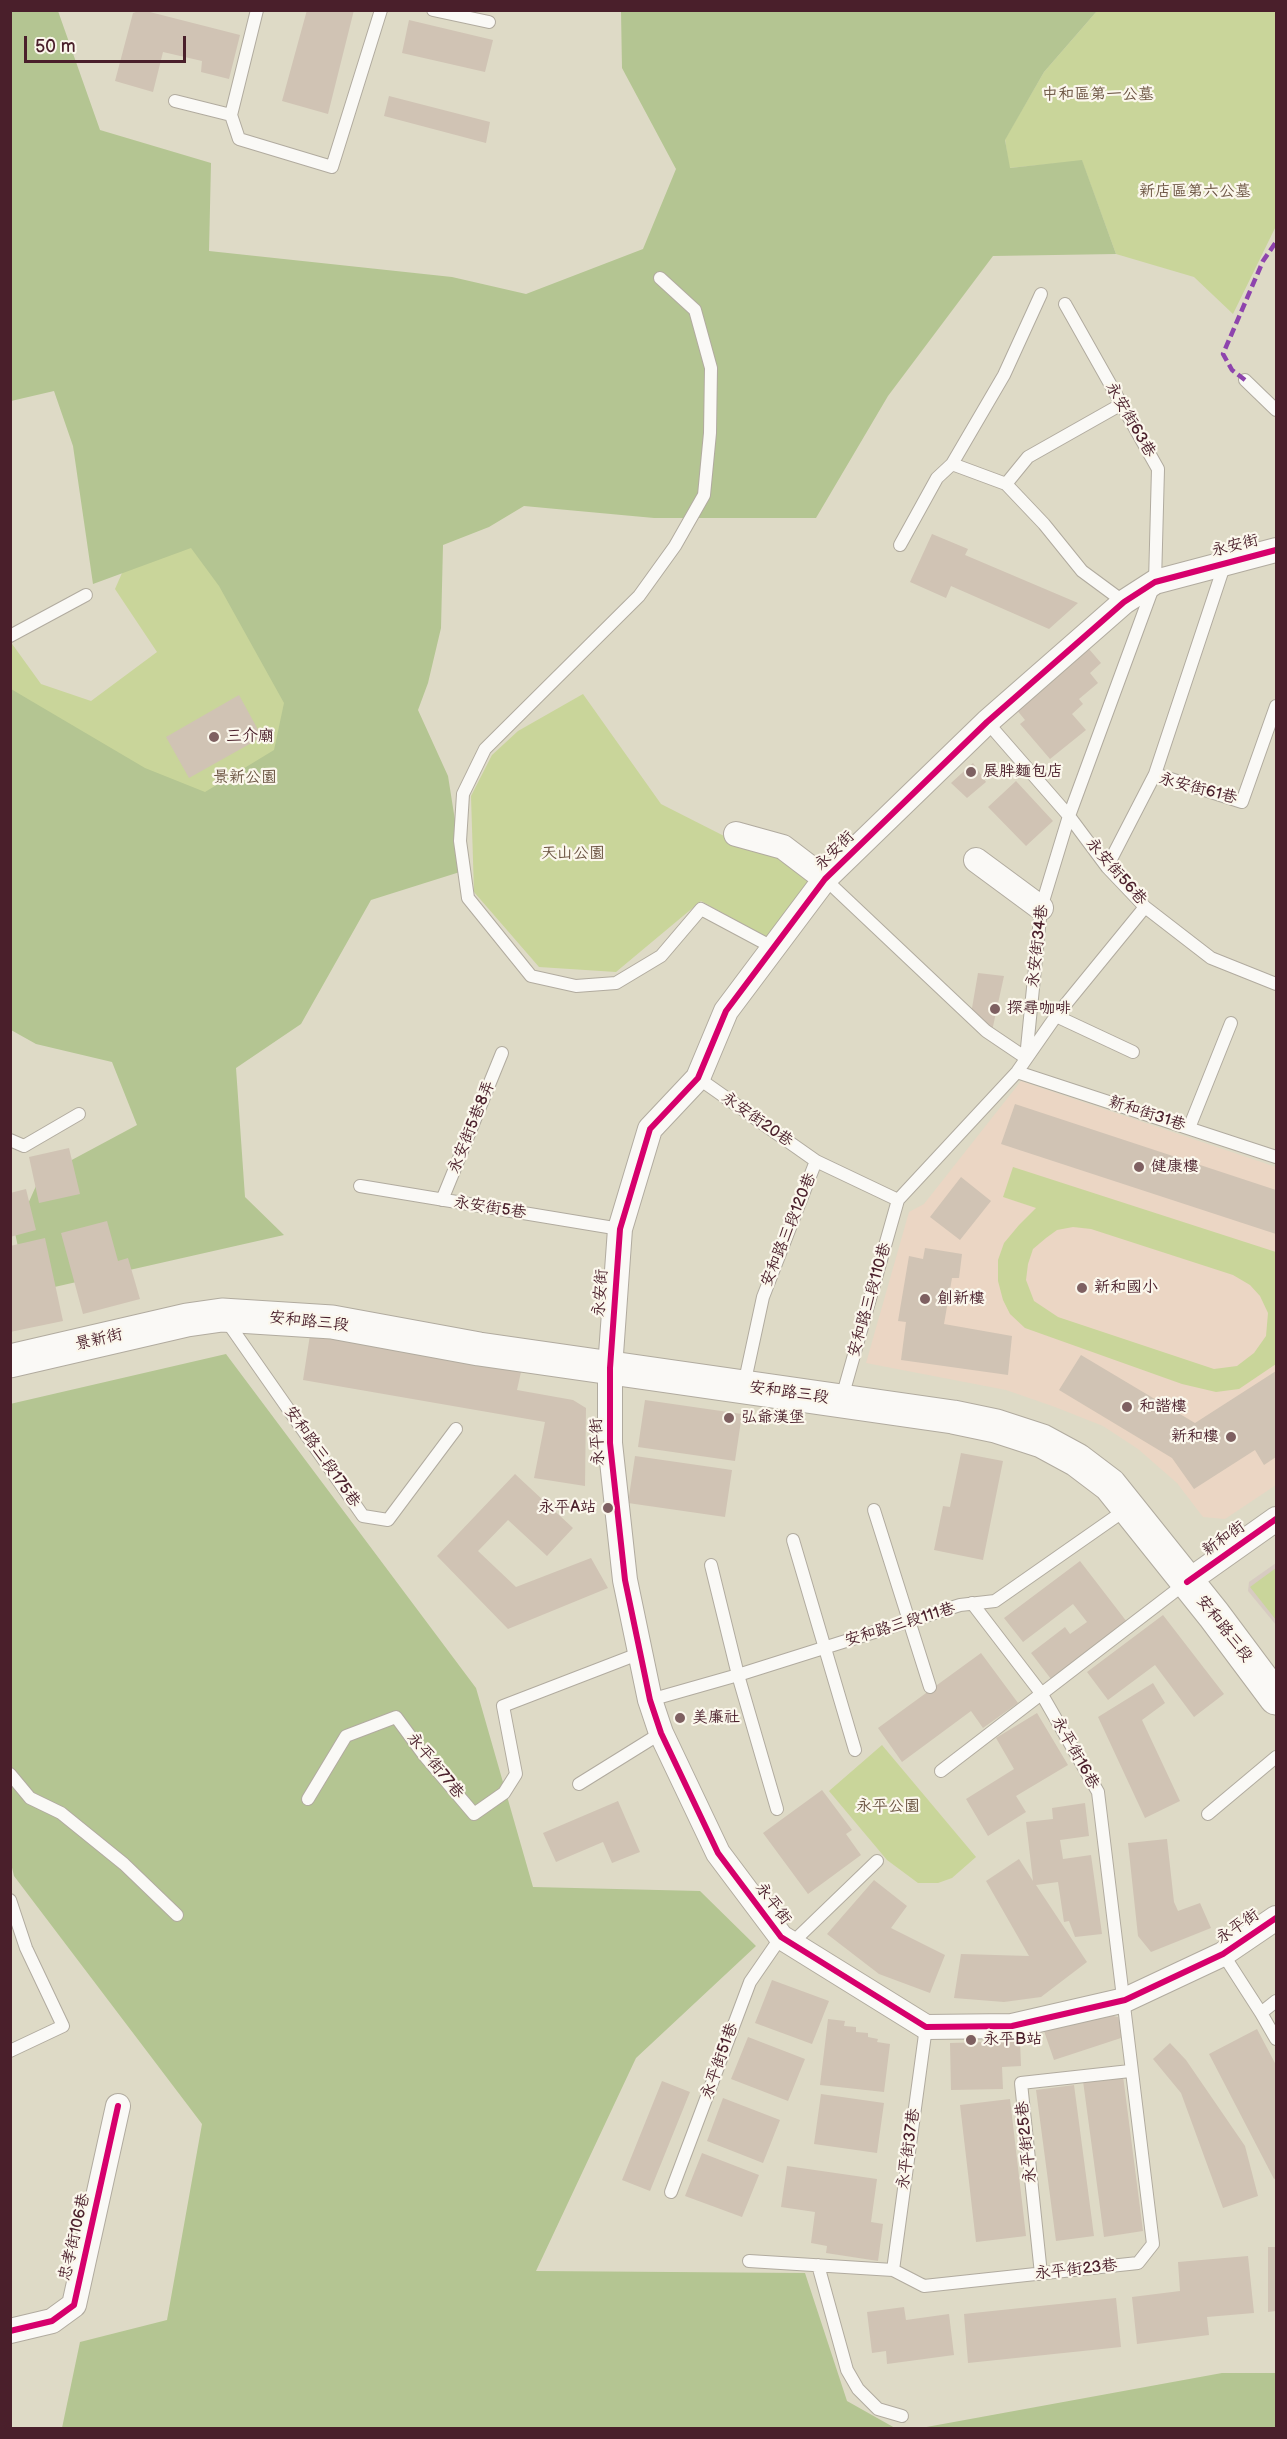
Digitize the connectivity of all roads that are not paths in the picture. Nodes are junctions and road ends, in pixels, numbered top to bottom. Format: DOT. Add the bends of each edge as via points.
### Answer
graph roads {
  1 [pos="257,10"];
  2 [pos="381,10"];
  3 [pos="433,10"];
  4 [pos="489,22"];
  5 [pos="176,101"];
  6 [pos="231,115"];
  7 [pos="660,278"];
  8 [pos="1041,294"];
  9 [pos="1065,304"];
  10 [pos="1245,380"];
  11 [pos="1120,405"];
  12 [pos="1276,410"];
  13 [pos="952,464"];
  14 [pos="1006,484"];
  15 [pos="900,545"];
  16 [pos="1276,550"];
  17 [pos="1225,562"];
  18 [pos="1155,582"];
  19 [pos="86,595"];
  20 [pos="1124,602"];
  21 [pos="10,636"];
  22 [pos="1276,706"];
  23 [pos="987,722"];
  24 [pos="1155,774"];
  25 [pos="1069,816"];
  26 [pos="736,834"];
  27 [pos="976,860"];
  28 [pos="1107,867"];
  29 [pos="825,879"];
  30 [pos="1145,907"];
  31 [pos="1041,908"];
  32 [pos="774,948"];
  33 [pos="1276,984"];
  34 [pos="1056,1016"];
  35 [pos="1231,1023"];
  36 [pos="1133,1052"];
  37 [pos="502,1053"];
  38 [pos="1026,1058"];
  39 [pos="1017,1072"];
  40 [pos="698,1078"];
  41 [pos="79,1114"];
  42 [pos="1189,1128"];
  43 [pos="10,1140"];
  44 [pos="1276,1157"];
  45 [pos="816,1161"];
  46 [pos="360,1186"];
  47 [pos="442,1200"];
  48 [pos="898,1200"];
  49 [pos="620,1229"];
  50 [pos="222,1315"];
  51 [pos="186,1320"];
  52 [pos="10,1361"];
  53 [pos="610,1368"];
  54 [pos="744,1387"];
  55 [pos="841,1401"];
  56 [pos="456,1429"];
  57 [pos="1129,1507"];
  58 [pos="874,1510"];
  59 [pos="1276,1519"];
  60 [pos="793,1540"];
  61 [pos="711,1565"];
  62 [pos="1187,1582"];
  63 [pos="972,1604"];
  64 [pos="910,1621"];
  65 [pos="826,1648"];
  66 [pos="638,1654"];
  67 [pos="738,1675"];
  68 [pos="930,1687"];
  69 [pos="1041,1693"];
  70 [pos="1276,1698"];
  71 [pos="650,1700"];
  72 [pos="661,1733"];
  73 [pos="855,1750"];
  74 [pos="1276,1756"];
  75 [pos="941,1771"];
  76 [pos="10,1774"];
  77 [pos="579,1784"];
  78 [pos="308,1799"];
  79 [pos="777,1809"];
  80 [pos="1208,1814"];
  81 [pos="877,1861"];
  82 [pos="10,1900"];
  83 [pos="177,1915"];
  84 [pos="1276,1918"];
  85 [pos="787,1939"];
  86 [pos="1223,1954"];
  87 [pos="1125,2000"];
  88 [pos="1276,2001"];
  89 [pos="1261,2013"];
  90 [pos="926,2027"];
  91 [pos="1276,2039"];
  92 [pos="10,2051"];
  93 [pos="1130,2071"];
  94 [pos="118,2106"];
  95 [pos="671,2193"];
  96 [pos="749,2261"];
  97 [pos="818,2265"];
  98 [pos="893,2270"];
  99 [pos="1041,2274"];
  100 [pos="10,2331"];
  101 [pos="902,2416"];
  1 -- 6 [label="lane"];
  2 -- 6 [label="lane" via="332,166 239,140"];
  3 -- 4 [label="lane"];
  5 -- 6 [label="lane"];
  7 -- 32 [label="lane" via="695,310 711,368 704,495 675,546 639,596 485,749 463,794 460,841 468,898 531,975 576,986 616,983 661,956 701,909"];
  8 -- 13 [label="lane" via="1004,375"];
  9 -- 11 [label="lane, 永安街63巷"];
  10 -- 12 [label="lane"];
  11 -- 14 [label="lane" via="1028,457"];
  11 -- 18 [label="lane, 永安街63巷" via="1158,469"];
  13 -- 14 [label="lane"];
  13 -- 15 [label="lane" via="937,478"];
  14 -- 20 [label="lane" via="1082,571"];
  16 -- 17 [label="street, 永安街"];
  17 -- 18 [label="street, 永安街"];
  17 -- 24 [label="lane"];
  18 -- 20 [label="street, 永安街"];
  18 -- 25 [label="lane, 永安街34巷"];
  19 -- 21 [label="lane"];
  20 -- 23 [label="street, 永安街"];
  22 -- 24 [label="lane, 永安街61巷" via="1242,802"];
  23 -- 25 [label="lane, 永安街56巷"];
  23 -- 29 [label="street, 永安街"];
  24 -- 28 [label="lane, 永安街61巷"];
  25 -- 28 [label="lane, 永安街56巷"];
  25 -- 31 [label="lane, 永安街34巷"];
  26 -- 29 [label="street" via="783,847"];
  27 -- 31 [label="street"];
  28 -- 30 [label="lane, 永安街56巷"];
  29 -- 32 [label="street, 永安街"];
  29 -- 38 [label="lane" via="986,1031"];
  30 -- 33 [label="lane, 永安街56巷" via="1211,958"];
  30 -- 34 [label="lane"];
  31 -- 38 [label="lane, 永安街34巷"];
  32 -- 40 [label="street, 永安街" via="726,1011"];
  34 -- 36 [label="lane"];
  34 -- 38 [label="lane"];
  35 -- 42 [label="lane"];
  37 -- 47 [label="lane, 永安街5巷8弄"];
  38 -- 39 [label="lane"];
  39 -- 42 [label="lane, 新和街31巷"];
  39 -- 48 [label="lane"];
  40 -- 45 [label="lane, 永安街20巷"];
  40 -- 49 [label="street, 永安街" via="650,1129"];
  41 -- 43 [label="lane" via="24,1146"];
  42 -- 44 [label="lane, 新和街31巷"];
  45 -- 48 [label="lane, 安和路三段120巷"];
  45 -- 54 [label="lane, 安和路三段120巷" via="763,1297"];
  46 -- 47 [label="lane, 永安街5巷"];
  47 -- 49 [label="lane, 永安街5巷"];
  48 -- 55 [label="lane, 安和路三段110巷"];
  49 -- 53 [label="street, 永安街"];
  50 -- 51 [label="main road, 安和路三段"];
  50 -- 53 [label="main road, 安和路三段" via="332,1322"];
  50 -- 56 [label="lane, 安和路三段175巷" via="363,1516 388,1520"];
  51 -- 52 [label="main road, 景新街"];
  53 -- 54 [label="main road, 安和路三段"];
  53 -- 66 [label="street, 永平街" via="610,1443 625,1580"];
  54 -- 55 [label="main road, 安和路三段"];
  55 -- 57 [label="main road, 安和路三段" via="953,1417 1041,1441 1086,1466"];
  57 -- 62 [label="main road, 安和路三段"];
  57 -- 63 [label="lane, 安和路三段111巷" via="1007,1594 995,1601"];
  58 -- 64 [label="lane"];
  59 -- 62 [label="street, 新和街"];
  60 -- 65 [label="lane"];
  61 -- 67 [label="lane"];
  62 -- 69 [label="lane"];
  62 -- 70 [label="main road, 安和路三段"];
  63 -- 64 [label="lane, 安和路三段111巷"];
  63 -- 69 [label="lane, 永平街16巷"];
  64 -- 65 [label="lane, 安和路三段111巷"];
  64 -- 68 [label="lane"];
  65 -- 67 [label="lane, 安和路三段111巷"];
  65 -- 73 [label="lane"];
  66 -- 71 [label="street, 永平街"];
  66 -- 78 [label="lane, 永平街77巷" via="503,1706 516,1774 504,1793 474,1814 396,1717 346,1736"];
  67 -- 71 [label="lane, 安和路三段111巷"];
  67 -- 79 [label="lane"];
  69 -- 75 [label="lane"];
  69 -- 87 [label="lane, 永平街16巷" via="1098,1792"];
  71 -- 72 [label="street, 永平街"];
  72 -- 77 [label="lane"];
  72 -- 85 [label="street, 永平街" via="718,1853"];
  74 -- 80 [label="lane"];
  76 -- 83 [label="lane" via="30,1798 61,1813 124,1864"];
  81 -- 85 [label="lane, 永平街51巷"];
  82 -- 92 [label="lane" via="26,1948 63,2026"];
  84 -- 86 [label="street, 永平街"];
  85 -- 90 [label="street, 永平街"];
  85 -- 95 [label="lane, 永平街51巷" via="750,1982"];
  86 -- 87 [label="street, 永平街"];
  86 -- 89 [label="lane"];
  87 -- 90 [label="street, 永平街" via="1012,2026"];
  87 -- 93 [label="lane, 永平街23巷"];
  88 -- 89 [label="lane"];
  89 -- 91 [label="lane"];
  90 -- 98 [label="lane, 永平街37巷"];
  93 -- 99 [label="lane, 永平街23巷" via="1153,2244 1138,2263"];
  93 -- 99 [label="lane, 永平街25巷" via="1021,2083"];
  94 -- 100 [label="street, 忠孝街106巷" via="74,2305 52,2321"];
  96 -- 97 [label="lane, 永平街23巷"];
  97 -- 98 [label="lane, 永平街23巷"];
  97 -- 101 [label="lane" via="847,2370 858,2389 878,2409"];
  98 -- 99 [label="lane, 永平街23巷" via="924,2286"];
}
